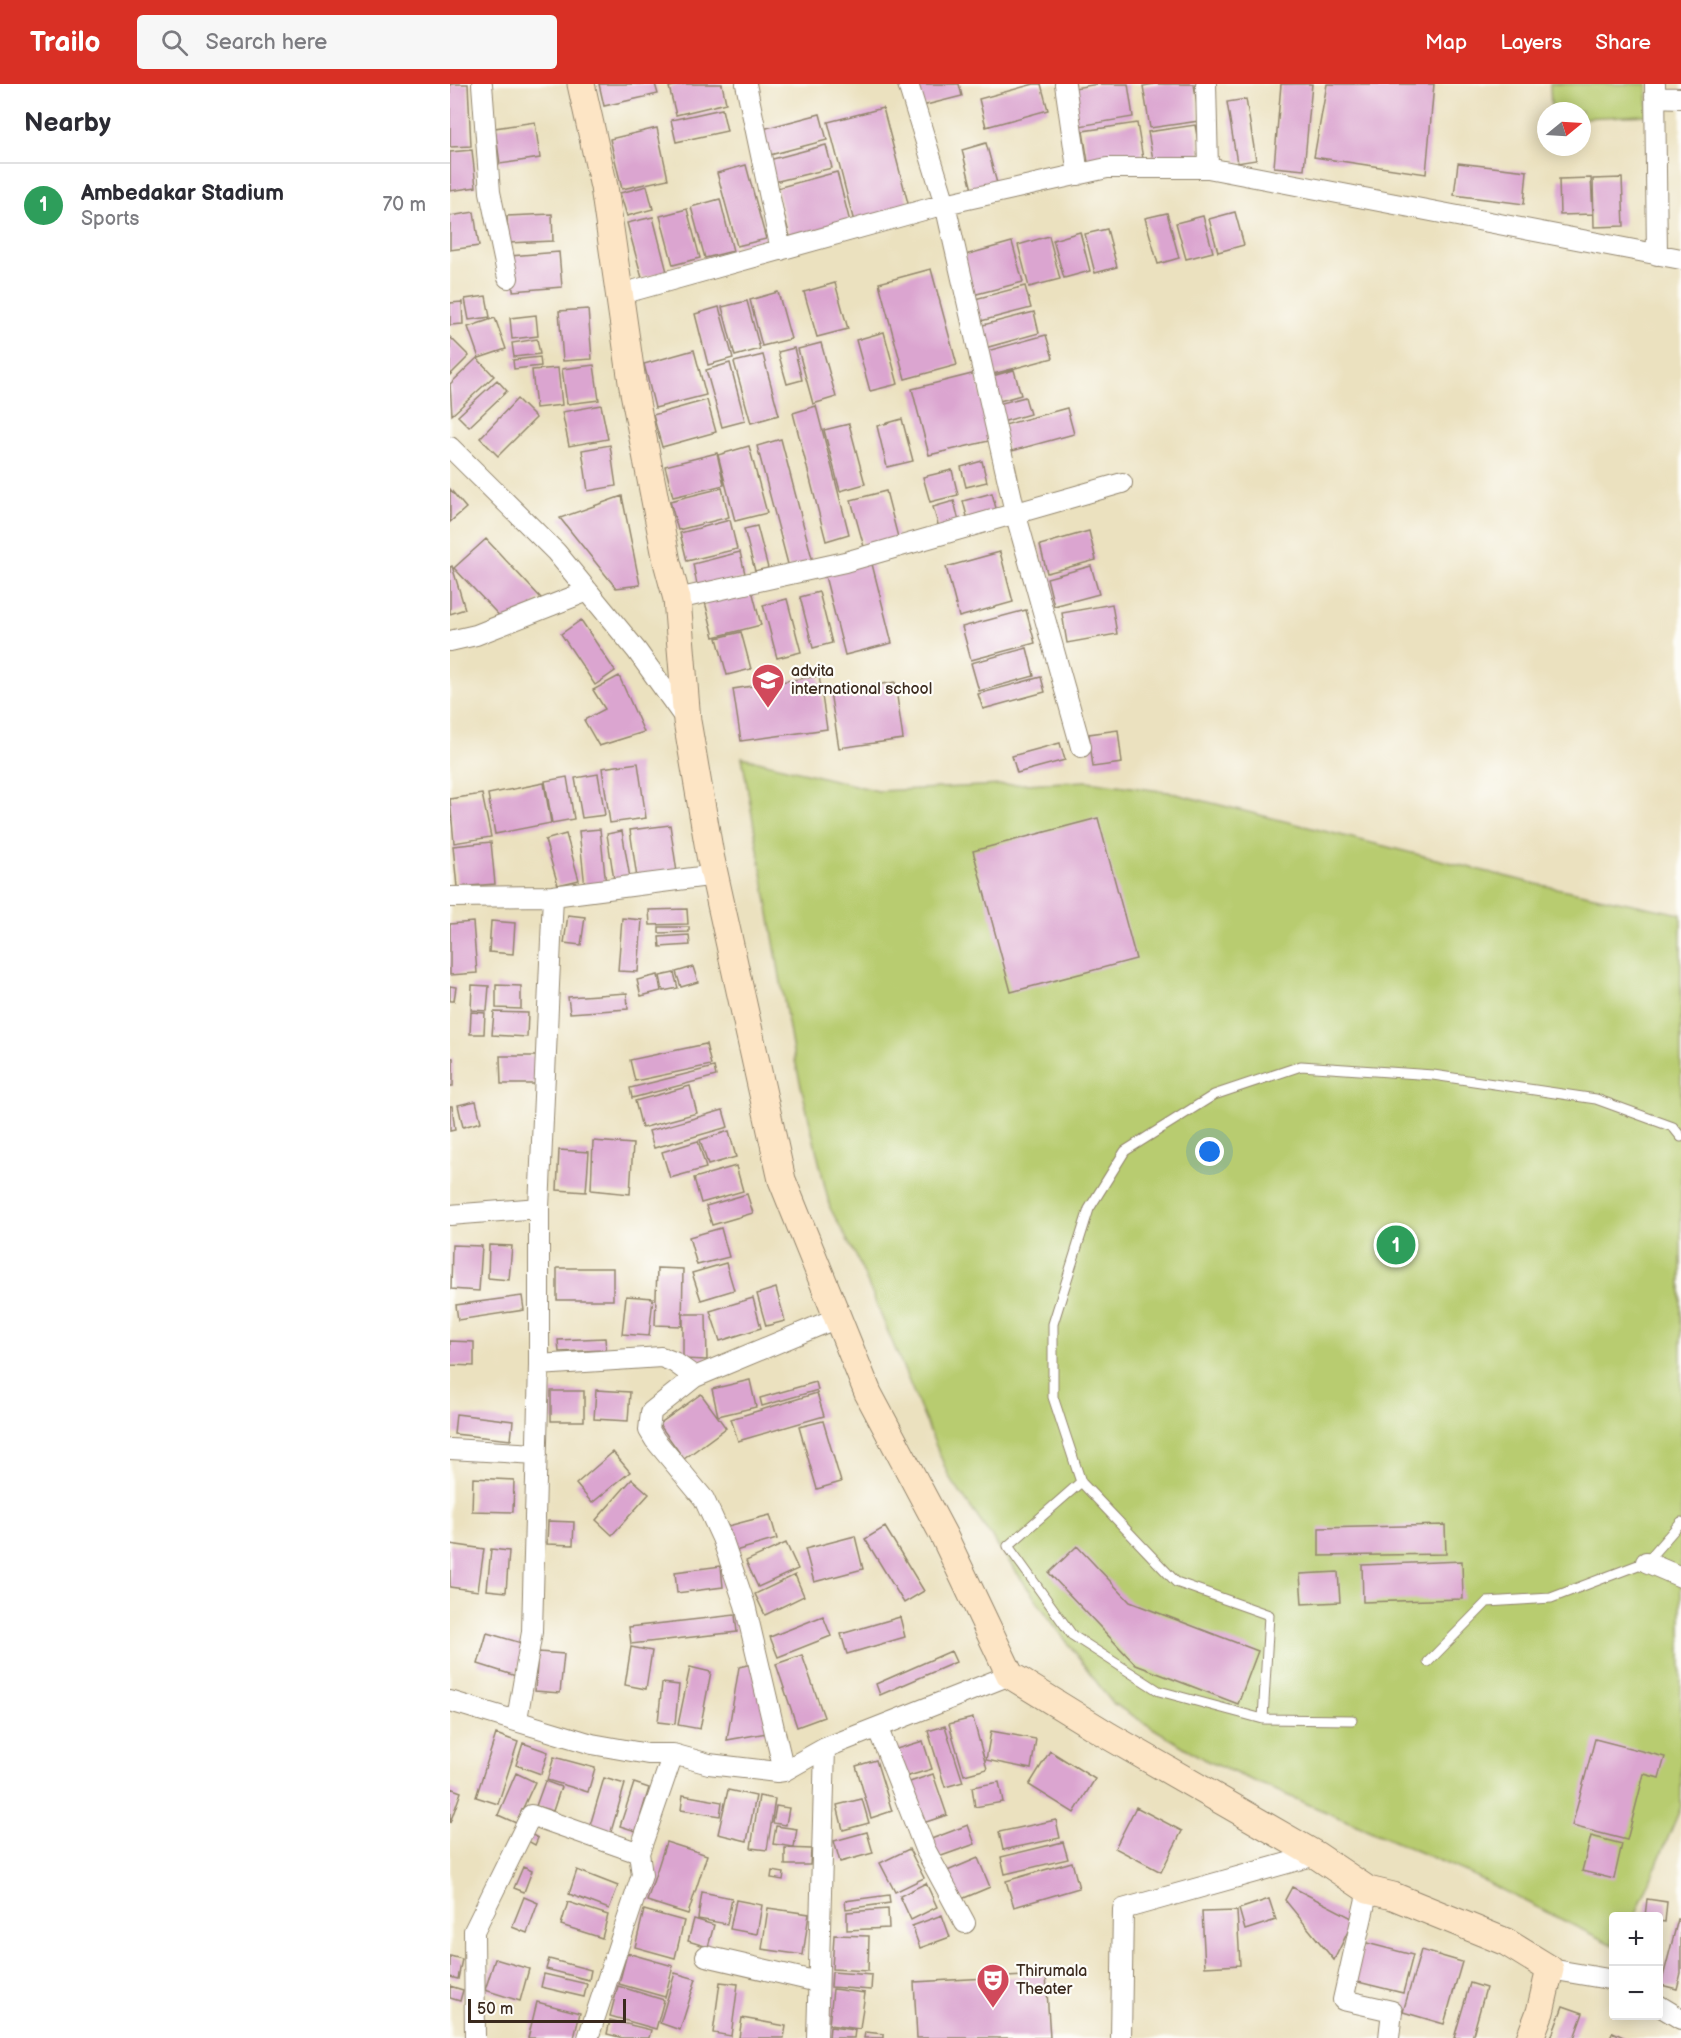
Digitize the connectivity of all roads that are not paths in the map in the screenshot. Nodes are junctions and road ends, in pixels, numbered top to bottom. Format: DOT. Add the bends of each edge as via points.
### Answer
graph roads {
  1 [pos="482,84"];
  2 [pos="581,84"];
  3 [pos="746,84"];
  4 [pos="908,84"];
  5 [pos="1065,84"];
  6 [pos="1206,84"];
  7 [pos="1655,90"];
  8 [pos="1681,98"];
  9 [pos="1208,168"];
  10 [pos="1078,175"];
  11 [pos="945,204"];
  12 [pos="781,250"];
  13 [pos="1657,255"];
  14 [pos="1681,259"];
  15 [pos="508,278"];
  16 [pos="621,294"];
  17 [pos="450,447"];
  18 [pos="1122,483"];
  19 [pos="1015,512"];
  20 [pos="588,591"];
  21 [pos="677,599"];
  22 [pos="450,641"];
  23 [pos="687,721"];
  24 [pos="1081,747"];
  25 [pos="716,875"];
  26 [pos="554,896"];
  27 [pos="450,897"];
  28 [pos="1681,1137"];
  29 [pos="539,1208"];
  30 [pos="450,1215"];
  31 [pos="837,1318"];
  32 [pos="539,1365"];
  33 [pos="695,1377"];
  34 [pos="450,1449"];
  35 [pos="537,1454"];
  36 [pos="1081,1482"];
  37 [pos="1681,1522"];
  38 [pos="1646,1562"];
  39 [pos="1681,1576"];
  40 [pos="1428,1662"];
  41 [pos="1011,1675"];
  42 [pos="450,1701"];
  43 [pos="517,1719"];
  44 [pos="1263,1719"];
  45 [pos="1352,1720"];
  46 [pos="878,1728"];
  47 [pos="825,1748"];
  48 [pos="673,1754"];
  49 [pos="784,1771"];
  50 [pos="639,1853"];
  51 [pos="1316,1855"];
  52 [pos="1368,1890"];
  53 [pos="965,1923"];
  54 [pos="706,1956"];
  55 [pos="1550,1969"];
  56 [pos="1609,1979"];
  57 [pos="818,1982"];
  58 [pos="1663,2008"];
  59 [pos="1681,2019"];
  60 [pos="475,2038"];
  61 [pos="588,2038"];
  62 [pos="817,2038"];
  63 [pos="1121,2038"];
  64 [pos="1389,2038"];
  65 [pos="1530,2038"];
  1 -- 15 [label="street" via="489,192"];
  2 -- 16 [label="street" via="604,187"];
  3 -- 12 [label="street"];
  4 -- 11 [label="street"];
  5 -- 10 [label="street"];
  6 -- 9 [label="street"];
  7 -- 8 [label="street"];
  7 -- 13 [label="street"];
  9 -- 10 [label="street" via="1107,168"];
  9 -- 13 [label="street"];
  10 -- 11 [label="street"];
  11 -- 12 [label="street"];
  11 -- 19 [label="street"];
  12 -- 16 [label="street"];
  13 -- 14 [label="street"];
  16 -- 21 [label="street" via="632,382"];
  17 -- 20 [label="street" via="556,552"];
  18 -- 19 [label="street"];
  19 -- 21 [label="street" via="845,562"];
  19 -- 24 [label="street"];
  20 -- 22 [label="street" via="476,635"];
  20 -- 23 [label="street"];
  21 -- 23 [label="street"];
  23 -- 25 [label="street"];
  25 -- 26 [label="street"];
  25 -- 31 [label="street" via="783,1180"];
  26 -- 27 [label="street"];
  26 -- 29 [label="street"];
  28 -- 36 [label="lane" via="1672,1127 1596,1099 1433,1075 1301,1066 1214,1095 1125,1151 1089,1209 1053,1324 1053,1397"];
  29 -- 30 [label="street"];
  29 -- 32 [label="street"];
  31 -- 33 [label="street"];
  31 -- 41 [label="street" via="868,1393 944,1536"];
  32 -- 33 [label="street" via="661,1358"];
  32 -- 35 [label="street"];
  33 -- 49 [label="street" via="651,1412 650,1430 704,1499 722,1538 745,1605"];
  34 -- 35 [label="street"];
  35 -- 43 [label="street" via="532,1632"];
  36 -- 44 [label="lane" via="1176,1582 1269,1615"];
  36 -- 44 [label="lane" via="1008,1546 1072,1635 1159,1691"];
  37 -- 38 [label="lane"];
  38 -- 39 [label="street"];
  38 -- 40 [label="lane" via="1551,1598 1487,1602"];
  41 -- 46 [label="street"];
  41 -- 51 [label="street"];
  42 -- 43 [label="street"];
  43 -- 48 [label="street" via="592,1744 648,1754"];
  44 -- 45 [label="lane"];
  46 -- 47 [label="street"];
  46 -- 53 [label="street" via="925,1849"];
  47 -- 49 [label="street"];
  47 -- 57 [label="street"];
  48 -- 49 [label="street" via="722,1766"];
  48 -- 50 [label="street"];
  50 -- 60 [label="street" via="531,1815 474,1930"];
  50 -- 61 [label="street" via="642,1875"];
  51 -- 52 [label="street"];
  51 -- 63 [label="street" via="1123,1909"];
  52 -- 55 [label="street" via="1393,1896 1506,1941"];
  52 -- 64 [label="street" via="1343,2000 1392,2011"];
  54 -- 57 [label="street"];
  55 -- 56 [label="street"];
  55 -- 65 [label="street"];
  57 -- 62 [label="street"];
  58 -- 59 [label="street"];
}
